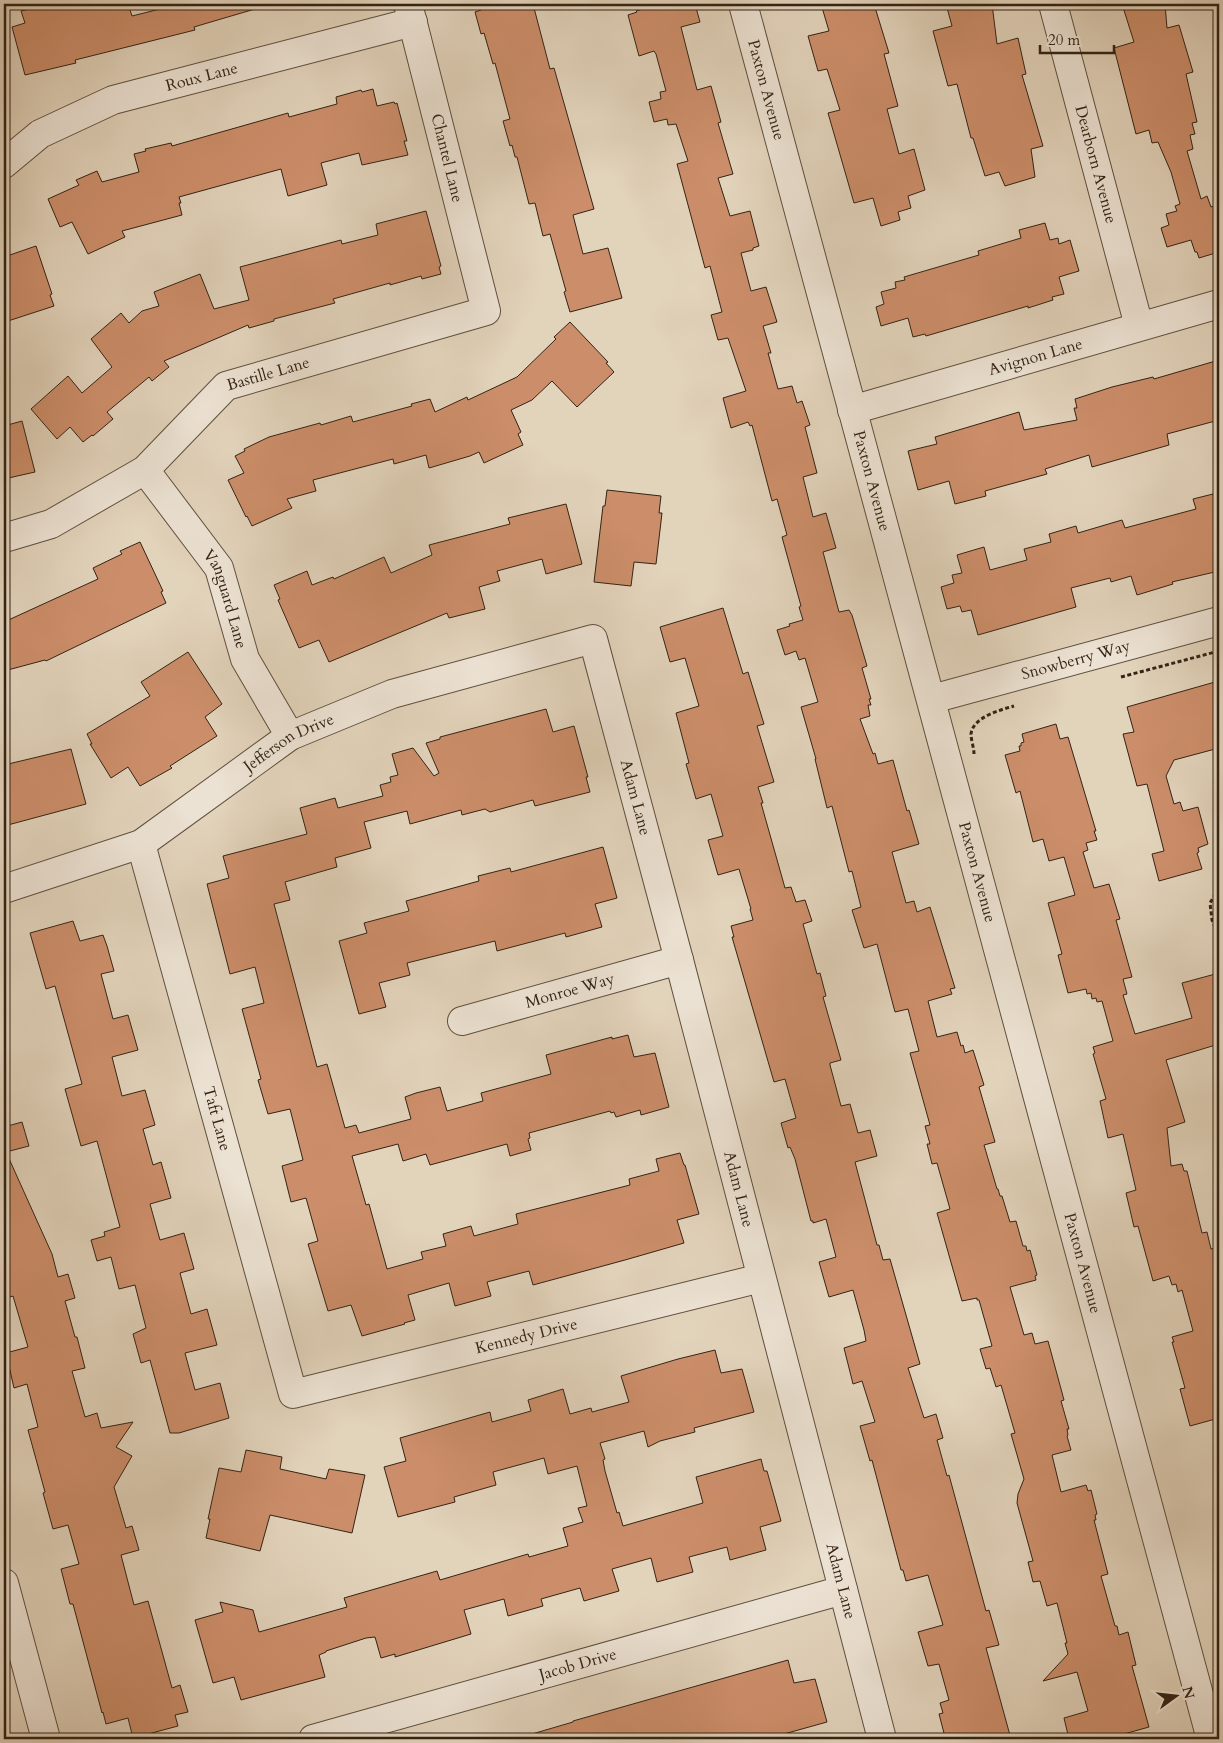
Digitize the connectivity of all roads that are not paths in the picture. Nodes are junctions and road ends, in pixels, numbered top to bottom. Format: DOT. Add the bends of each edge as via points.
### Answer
graph roads {
  1 [pos="743,4"];
  2 [pos="1053,4"];
  3 [pos="410,13"];
  4 [pos="4,164"];
  5 [pos="1219,304"];
  6 [pos="486,311"];
  7 [pos="1139,326"];
  8 [pos="852,410"];
  9 [pos="145,470"];
  10 [pos="4,538"];
  11 [pos="1219,621"];
  12 [pos="593,639"];
  13 [pos="932,699"];
  14 [pos="290,736"];
  15 [pos="141,844"];
  16 [pos="4,889"];
  17 [pos="679,960"];
  18 [pos="462,1021"];
  19 [pos="761,1278"];
  20 [pos="292,1394"];
  21 [pos="4,1583"];
  22 [pos="843,1590"];
  23 [pos="46,1739"];
  24 [pos="313,1739"];
  25 [pos="882,1739"];
  26 [pos="1211,1739"];
  1 -- 8 [label="street, Paxton Avenue"];
  2 -- 7 [label="street, Dearborn Avenue"];
  3 -- 4 [label="street, Roux Lane" via="113,100 40,134"];
  3 -- 6 [label="street, Chantel Lane"];
  5 -- 7 [label="street, Avignon Lane"];
  6 -- 9 [label="street, Bastille Lane" via="226,386"];
  7 -- 8 [label="street, Avignon Lane"];
  8 -- 13 [label="street, Paxton Avenue"];
  9 -- 10 [label="street, Bastille Lane" via="51,524"];
  9 -- 14 [label="street, Vanguard Lane" via="219,568 245,659"];
  11 -- 13 [label="street, Snowberry Way"];
  12 -- 14 [label="street, Jefferson Drive" via="392,694"];
  12 -- 17 [label="street, Adam Lane"];
  13 -- 26 [label="street, Paxton Avenue"];
  14 -- 15 [label="street, Jefferson Drive"];
  15 -- 16 [label="street, Jefferson Drive"];
  15 -- 20 [label="street, Taft Lane"];
  17 -- 18 [label="street, Monroe Way"];
  17 -- 19 [label="street, Adam Lane"];
  19 -- 20 [label="street, Kennedy Drive"];
  19 -- 22 [label="street, Adam Lane"];
  21 -- 23 [label="street"];
  22 -- 24 [label="street, Jacob Drive"];
  22 -- 25 [label="street, Adam Lane"];
}
